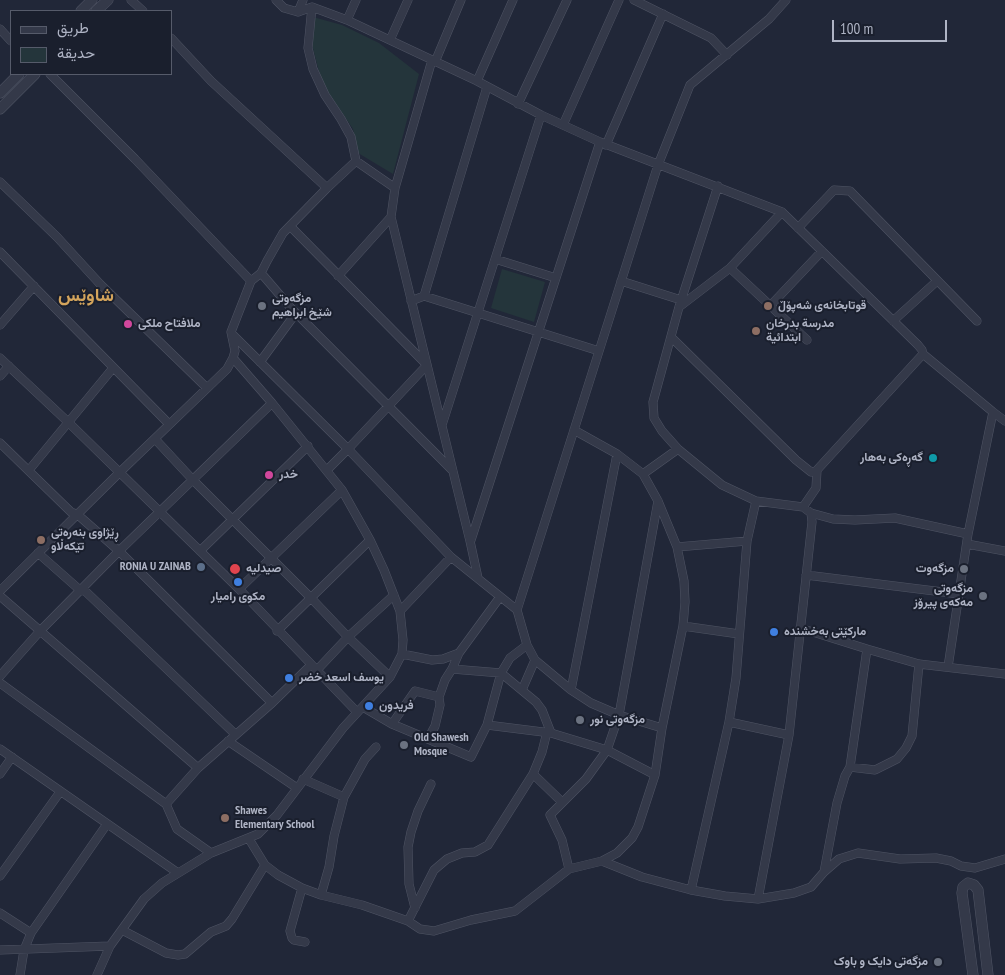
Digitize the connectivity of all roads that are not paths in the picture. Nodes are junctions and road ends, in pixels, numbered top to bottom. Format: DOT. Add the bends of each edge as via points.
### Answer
graph roads {
  1 [pos="92,0"];
  2 [pos="108,0"];
  3 [pos="131,0"];
  4 [pos="276,0"];
  5 [pos="303,0"];
  6 [pos="356,0"];
  7 [pos="408,0"];
  8 [pos="461,0"];
  9 [pos="513,0"];
  10 [pos="567,0"];
  11 [pos="619,0"];
  12 [pos="634,0"];
  13 [pos="786,0"];
  14 [pos="312,6"];
  15 [pos="82,10"];
  16 [pos="97,10"];
  17 [pos="142,10"];
  18 [pos="298,12"];
  19 [pos="663,14"];
  20 [pos="347,20"];
  21 [pos="172,39"];
  22 [pos="390,40"];
  23 [pos="727,55"];
  24 [pos="434,61"];
  25 [pos="18,75"];
  26 [pos="34,75"];
  27 [pos="51,75"];
  28 [pos="478,82"];
  29 [pos="487,87"];
  30 [pos="0,93"];
  31 [pos="518,104"];
  32 [pos="0,109"];
  33 [pos="541,115"];
  34 [pos="563,126"];
  35 [pos="603,143"];
  36 [pos="356,161"];
  37 [pos="658,165"];
  38 [pos="0,182"];
  39 [pos="718,186"];
  40 [pos="327,188"];
  41 [pos="395,188"];
  42 [pos="782,212"];
  43 [pos="391,217"];
  44 [pos="290,226"];
  45 [pos="798,228"];
  46 [pos="822,251"];
  47 [pos="0,252"];
  48 [pos="495,259"];
  49 [pos="730,268"];
  50 [pos="261,273"];
  51 [pos="338,276"];
  52 [pos="556,278"];
  53 [pos="251,280"];
  54 [pos="621,281"];
  55 [pos="937,281"];
  56 [pos="34,286"];
  57 [pos="424,296"];
  58 [pos="412,301"];
  59 [pos="680,303"];
  60 [pos="770,306"];
  61 [pos="296,313"];
  62 [pos="478,313"];
  63 [pos="893,321"];
  64 [pos="977,321"];
  65 [pos="0,325"];
  66 [pos="231,332"];
  67 [pos="538,332"];
  68 [pos="670,337"];
  69 [pos="807,340"];
  70 [pos="599,351"];
  71 [pos="922,354"];
  72 [pos="0,358"];
  73 [pos="233,358"];
  74 [pos="260,362"];
  75 [pos="427,365"];
  76 [pos="9,366"];
  77 [pos="113,368"];
  78 [pos="0,376"];
  79 [pos="207,388"];
  80 [pos="272,403"];
  81 [pos="389,406"];
  82 [pos="993,412"];
  83 [pos="1005,420"];
  84 [pos="68,422"];
  85 [pos="169,424"];
  86 [pos="442,426"];
  87 [pos="574,430"];
  88 [pos="155,439"];
  89 [pos="0,443"];
  90 [pos="308,446"];
  91 [pos="678,449"];
  92 [pos="348,450"];
  93 [pos="617,454"];
  94 [pos="29,470"];
  95 [pos="327,470"];
  96 [pos="816,470"];
  97 [pos="453,471"];
  98 [pos="119,473"];
  99 [pos="643,474"];
  100 [pos="193,480"];
  101 [pos="342,490"];
  102 [pos="658,501"];
  103 [pos="756,501"];
  104 [pos="803,507"];
  105 [pos="158,512"];
  106 [pos="811,513"];
  107 [pos="78,514"];
  108 [pos="232,518"];
  109 [pos="968,534"];
  110 [pos="370,540"];
  111 [pos="470,541"];
  112 [pos="747,541"];
  113 [pos="967,544"];
  114 [pos="677,547"];
  115 [pos="119,550"];
  116 [pos="200,551"];
  117 [pos="1005,551"];
  118 [pos="38,553"];
  119 [pos="451,557"];
  120 [pos="272,558"];
  121 [pos="806,576"];
  122 [pos="478,578"];
  123 [pos="239,589"];
  124 [pos="82,590"];
  125 [pos="0,591"];
  126 [pos="959,594"];
  127 [pos="0,596"];
  128 [pos="394,596"];
  129 [pos="500,597"];
  130 [pos="311,598"];
  131 [pos="517,610"];
  132 [pos="400,611"];
  133 [pos="683,626"];
  134 [pos="800,628"];
  135 [pos="277,630"];
  136 [pos="40,631"];
  137 [pos="740,634"];
  138 [pos="348,637"];
  139 [pos="527,645"];
  140 [pos="867,648"];
  141 [pos="460,653"];
  142 [pos="402,654"];
  143 [pos="535,660"];
  144 [pos="919,664"];
  145 [pos="948,667"];
  146 [pos="314,668"];
  147 [pos="452,669"];
  148 [pos="1,672"];
  149 [pos="501,674"];
  150 [pos="1005,674"];
  151 [pos="390,677"];
  152 [pos="0,683"];
  153 [pos="522,690"];
  154 [pos="571,690"];
  155 [pos="438,697"];
  156 [pos="272,703"];
  157 [pos="360,710"];
  158 [pos="619,715"];
  159 [pos="729,722"];
  160 [pos="392,724"];
  161 [pos="487,725"];
  162 [pos="662,728"];
  163 [pos="549,732"];
  164 [pos="235,734"];
  165 [pos="789,735"];
  166 [pos="428,739"];
  167 [pos="228,741"];
  168 [pos="376,747"];
  169 [pos="0,749"];
  170 [pos="606,750"];
  171 [pos="12,757"];
  172 [pos="850,767"];
  173 [pos="198,768"];
  174 [pos="0,774"];
  175 [pos="533,774"];
  176 [pos="656,775"];
  177 [pos="303,780"];
  178 [pos="431,784"];
  179 [pos="297,788"];
  180 [pos="60,792"];
  181 [pos="344,797"];
  182 [pos="562,802"];
  183 [pos="166,804"];
  184 [pos="107,824"];
  185 [pos="249,839"];
  186 [pos="211,853"];
  187 [pos="1005,859"];
  188 [pos="602,860"];
  189 [pos="265,865"];
  190 [pos="569,869"];
  191 [pos="824,872"];
  192 [pos="178,873"];
  193 [pos="0,876"];
  194 [pos="302,888"];
  195 [pos="691,890"];
  196 [pos="321,895"];
  197 [pos="758,898"];
  198 [pos="415,908"];
  199 [pos="0,913"];
  200 [pos="408,921"];
  201 [pos="122,930"];
  202 [pos="31,933"];
  203 [pos="305,942"];
  204 [pos="110,946"];
  205 [pos="0,950"];
  206 [pos="24,950"];
  207 [pos="20,975"];
  208 [pos="97,975"];
  209 [pos="973,975"];
  210 [pos="988,975"];
  1 -- 15 [label="street"];
  2 -- 16 [label="street"];
  3 -- 17 [label="street"];
  4 -- 18 [label="street" via="284,8"];
  5 -- 18 [label="street"];
  6 -- 20 [label="street"];
  7 -- 22 [label="street"];
  8 -- 24 [label="street"];
  9 -- 28 [label="street"];
  10 -- 31 [label="street"];
  11 -- 34 [label="street"];
  12 -- 19 [label="street"];
  13 -- 23 [label="street"];
  14 -- 18 [label="street"];
  14 -- 20 [label="street"];
  14 -- 36 [label="street" via="308,48 312,70 342,119"];
  19 -- 23 [label="street" via="711,38"];
  19 -- 35 [label="street"];
  20 -- 22 [label="street"];
  21 -- 40 [label="street" via="211,81"];
  22 -- 24 [label="street"];
  23 -- 37 [label="street" via="690,85"];
  24 -- 28 [label="street"];
  24 -- 41 [label="street"];
  25 -- 30 [label="street"];
  26 -- 32 [label="street"];
  27 -- 53 [label="street"];
  28 -- 29 [label="street"];
  29 -- 31 [label="street"];
  29 -- 57 [label="street"];
  31 -- 33 [label="street"];
  33 -- 34 [label="street"];
  33 -- 48 [label="street"];
  34 -- 35 [label="street"];
  35 -- 37 [label="street"];
  35 -- 52 [label="street"];
  36 -- 40 [label="street"];
  36 -- 41 [label="street"];
  37 -- 39 [label="street"];
  37 -- 54 [label="street"];
  38 -- 79 [label="street"];
  39 -- 42 [label="street"];
  39 -- 59 [label="street"];
  40 -- 44 [label="street"];
  41 -- 43 [label="street"];
  42 -- 45 [label="street"];
  42 -- 49 [label="street"];
  43 -- 51 [label="street"];
  43 -- 58 [label="street"];
  44 -- 50 [label="street"];
  44 -- 51 [label="street"];
  45 -- 46 [label="street"];
  45 -- 55 [label="street" via="834,190 850,191"];
  46 -- 60 [label="street"];
  46 -- 63 [label="street"];
  47 -- 56 [label="street"];
  48 -- 52 [label="street"];
  48 -- 62 [label="street"];
  49 -- 59 [label="street"];
  49 -- 60 [label="street"];
  50 -- 53 [label="street"];
  50 -- 61 [label="street"];
  51 -- 75 [label="street"];
  52 -- 67 [label="street"];
  53 -- 66 [label="street"];
  54 -- 59 [label="street"];
  54 -- 70 [label="street"];
  55 -- 63 [label="street"];
  55 -- 64 [label="street"];
  56 -- 65 [label="street"];
  56 -- 77 [label="street"];
  57 -- 58 [label="street"];
  57 -- 62 [label="street"];
  58 -- 75 [label="street"];
  59 -- 68 [label="street"];
  60 -- 69 [label="street"];
  61 -- 74 [label="street"];
  61 -- 81 [label="street"];
  62 -- 67 [label="street"];
  62 -- 86 [label="street"];
  63 -- 71 [label="street" via="918,345"];
  66 -- 73 [label="street" via="235,351"];
  66 -- 74 [label="street"];
  67 -- 70 [label="street"];
  67 -- 111 [label="street"];
  68 -- 91 [label="street" via="653,402 654,418"];
  68 -- 96 [label="street" via="801,464 811,472"];
  70 -- 87 [label="street"];
  71 -- 82 [label="street"];
  71 -- 96 [label="street"];
  72 -- 76 [label="street"];
  73 -- 79 [label="street" via="227,369"];
  73 -- 80 [label="street"];
  74 -- 92 [label="street"];
  75 -- 81 [label="street"];
  75 -- 86 [label="street"];
  76 -- 78 [label="street"];
  76 -- 84 [label="street"];
  77 -- 84 [label="street"];
  77 -- 85 [label="street"];
  79 -- 85 [label="street"];
  80 -- 90 [label="street"];
  80 -- 100 [label="street"];
  81 -- 92 [label="street"];
  81 -- 97 [label="street"];
  82 -- 83 [label="street"];
  82 -- 109 [label="street"];
  84 -- 94 [label="street"];
  84 -- 98 [label="street"];
  85 -- 88 [label="street"];
  86 -- 97 [label="street"];
  87 -- 93 [label="street"];
  87 -- 131 [label="street"];
  88 -- 98 [label="street"];
  88 -- 100 [label="street"];
  89 -- 94 [label="street"];
  90 -- 95 [label="street"];
  90 -- 108 [label="street"];
  91 -- 99 [label="street"];
  91 -- 103 [label="street" via="722,485"];
  92 -- 95 [label="street"];
  92 -- 119 [label="street"];
  93 -- 99 [label="street"];
  93 -- 154 [label="street"];
  94 -- 107 [label="street" via="72,512"];
  95 -- 101 [label="street"];
  96 -- 104 [label="street" via="816,488"];
  97 -- 111 [label="street"];
  98 -- 105 [label="street"];
  98 -- 107 [label="street"];
  99 -- 102 [label="street"];
  100 -- 105 [label="street"];
  100 -- 108 [label="street"];
  101 -- 110 [label="street"];
  101 -- 120 [label="street"];
  102 -- 114 [label="street"];
  102 -- 158 [label="street"];
  103 -- 104 [label="street"];
  103 -- 112 [label="street"];
  104 -- 106 [label="street"];
  105 -- 115 [label="street"];
  105 -- 116 [label="street"];
  106 -- 109 [label="street" via="833,519 896,518"];
  106 -- 121 [label="street"];
  107 -- 115 [label="street"];
  107 -- 118 [label="street"];
  108 -- 116 [label="street"];
  108 -- 120 [label="street"];
  109 -- 113 [label="street"];
  110 -- 128 [label="street"];
  110 -- 130 [label="street"];
  111 -- 122 [label="street"];
  112 -- 114 [label="street"];
  112 -- 137 [label="street"];
  113 -- 117 [label="street"];
  113 -- 126 [label="street"];
  114 -- 133 [label="street" via="684,581"];
  115 -- 124 [label="street"];
  115 -- 156 [label="street"];
  116 -- 123 [label="street"];
  118 -- 124 [label="street"];
  118 -- 125 [label="street"];
  119 -- 122 [label="street"];
  119 -- 132 [label="street"];
  120 -- 123 [label="street"];
  120 -- 130 [label="street"];
  121 -- 126 [label="street"];
  121 -- 134 [label="street"];
  122 -- 129 [label="street"];
  123 -- 135 [label="street"];
  124 -- 136 [label="street"];
  124 -- 164 [label="street"];
  126 -- 145 [label="street"];
  127 -- 136 [label="street"];
  128 -- 132 [label="street"];
  128 -- 138 [label="street"];
  129 -- 131 [label="street"];
  129 -- 141 [label="street"];
  130 -- 135 [label="street"];
  130 -- 138 [label="street"];
  131 -- 139 [label="street"];
  132 -- 142 [label="street"];
  133 -- 137 [label="street"];
  133 -- 162 [label="street"];
  134 -- 140 [label="street"];
  134 -- 165 [label="street"];
  135 -- 146 [label="street"];
  136 -- 148 [label="street"];
  136 -- 173 [label="street"];
  137 -- 159 [label="street"];
  138 -- 146 [label="street"];
  138 -- 151 [label="street"];
  139 -- 143 [label="street"];
  139 -- 149 [label="street" via="510,658"];
  140 -- 144 [label="street"];
  140 -- 172 [label="street"];
  141 -- 142 [label="street" via="432,660"];
  141 -- 147 [label="street"];
  142 -- 151 [label="street"];
  143 -- 153 [label="street"];
  143 -- 154 [label="street"];
  144 -- 145 [label="street"];
  144 -- 172 [label="street" via="912,736 906,748 897,760 876,770"];
  145 -- 150 [label="street"];
  146 -- 156 [label="street"];
  146 -- 157 [label="street"];
  147 -- 149 [label="street"];
  147 -- 155 [label="street"];
  149 -- 153 [label="street"];
  149 -- 161 [label="street"];
  151 -- 157 [label="street"];
  152 -- 183 [label="street"];
  153 -- 163 [label="street" via="542,710"];
  154 -- 158 [label="street"];
  155 -- 160 [label="street" via="416,691"];
  155 -- 166 [label="street" via="440,705 435,726"];
  156 -- 164 [label="street"];
  157 -- 160 [label="street"];
  157 -- 177 [label="street"];
  158 -- 162 [label="street"];
  158 -- 170 [label="street"];
  159 -- 165 [label="street"];
  159 -- 195 [label="street"];
  160 -- 166 [label="street"];
  161 -- 163 [label="street"];
  161 -- 166 [label="street" via="471,757"];
  162 -- 176 [label="street"];
  163 -- 170 [label="street"];
  163 -- 175 [label="street"];
  164 -- 167 [label="street"];
  165 -- 197 [label="street"];
  167 -- 173 [label="street"];
  167 -- 179 [label="street"];
  168 -- 181 [label="street" via="365,759"];
  169 -- 171 [label="street"];
  170 -- 176 [label="street"];
  170 -- 182 [label="street" via="586,779"];
  171 -- 174 [label="street"];
  171 -- 180 [label="street"];
  172 -- 191 [label="street" via="837,803"];
  173 -- 183 [label="street"];
  175 -- 182 [label="street"];
  175 -- 198 [label="street" via="488,845 476,852 446,859 434,870"];
  176 -- 188 [label="street" via="632,838 617,853"];
  177 -- 179 [label="street"];
  177 -- 181 [label="street"];
  178 -- 198 [label="street" via="408,847 409,884"];
  179 -- 185 [label="street" via="277,814"];
  180 -- 184 [label="street"];
  180 -- 193 [label="street"];
  181 -- 196 [label="street"];
  182 -- 190 [label="street" via="550,815 562,840"];
  183 -- 186 [label="street" via="177,828"];
  184 -- 192 [label="street"];
  184 -- 202 [label="street"];
  185 -- 186 [label="street"];
  185 -- 189 [label="street"];
  186 -- 192 [label="street"];
  187 -- 191 [label="street" via="975,868 936,858 900,859 858,853 839,859"];
  188 -- 190 [label="street"];
  188 -- 195 [label="street" via="642,877"];
  189 -- 194 [label="street"];
  189 -- 201 [label="street" via="226,926 211,932 185,954 166,953"];
  190 -- 200 [label="street" via="515,911 434,931 420,929"];
  191 -- 197 [label="street" via="811,888"];
  192 -- 201 [label="street" via="144,899"];
  194 -- 196 [label="street"];
  194 -- 203 [label="street" via="290,931 294,940"];
  195 -- 197 [label="street"];
  196 -- 200 [label="street"];
  198 -- 200 [label="street"];
  199 -- 202 [label="street"];
  201 -- 204 [label="street"];
  202 -- 206 [label="street"];
  204 -- 206 [label="street"];
  204 -- 208 [label="street"];
  205 -- 206 [label="street"];
  206 -- 207 [label="street"];
  209 -- 210 [label="street" via="962,893 968,883 974,884 978,890"];
}
